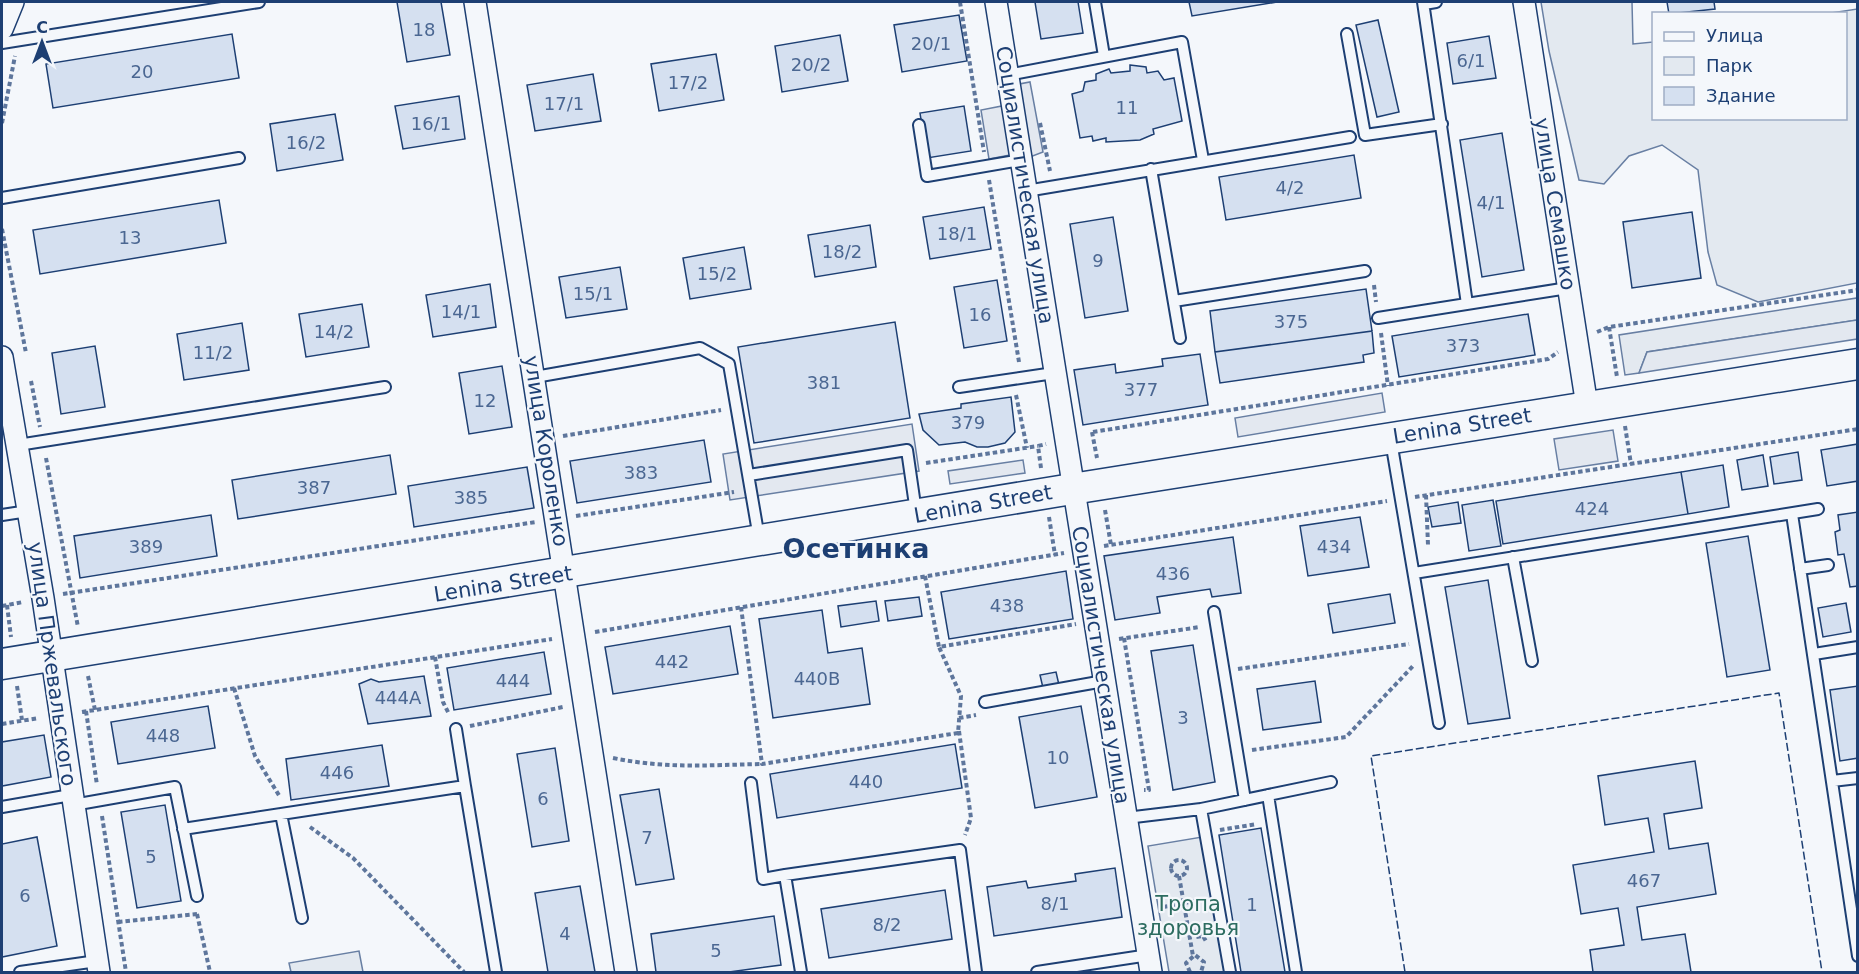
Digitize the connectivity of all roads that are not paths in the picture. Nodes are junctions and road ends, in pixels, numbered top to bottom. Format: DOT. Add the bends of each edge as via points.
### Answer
graph roads {
  1 [pos="13,2"];
  2 [pos="259,2"];
  3 [pos="475,2"];
  4 [pos="996,2"];
  5 [pos="1095,2"];
  6 [pos="1436,2"];
  7 [pos="1524,2"];
  8 [pos="1423,3"];
  9 [pos="1347,34"];
  10 [pos="10,35"];
  11 [pos="2,43"];
  12 [pos="1104,57"];
  13 [pos="1007,75"];
  14 [pos="1442,124"];
  15 [pos="918,125"];
  16 [pos="1350,137"];
  17 [pos="239,158"];
  18 [pos="1021,160"];
  19 [pos="1203,160"];
  20 [pos="1151,169"];
  21 [pos="1026,191"];
  22 [pos="2,198"];
  23 [pos="1365,271"];
  24 [pos="1568,288"];
  25 [pos="1174,301"];
  26 [pos="1467,304"];
  27 [pos="1378,318"];
  28 [pos="1180,338"];
  29 [pos="2,357"];
  30 [pos="1857,364"];
  31 [pos="1054,373"];
  32 [pos="535,377"];
  33 [pos="385,387"];
  34 [pos="959,387"];
  35 [pos="1587,406"];
  36 [pos="1391,438"];
  37 [pos="18,445"];
  38 [pos="749,475"];
  39 [pos="1072,489"];
  40 [pos="1818,509"];
  41 [pos="28,511"];
  42 [pos="1792,514"];
  43 [pos="2,515"];
  44 [pos="917,515"];
  45 [pos="760,541"];
  46 [pos="1513,557"];
  47 [pos="1828,566"];
  48 [pos="1800,569"];
  49 [pos="1414,573"];
  50 [pos="566,574"];
  51 [pos="1214,612"];
  52 [pos="1857,647"];
  53 [pos="1814,654"];
  54 [pos="51,656"];
  55 [pos="1532,661"];
  56 [pos="2,664"];
  57 [pos="1104,681"];
  58 [pos="985,702"];
  59 [pos="1438,723"];
  60 [pos="456,729"];
  61 [pos="1857,778"];
  62 [pos="1832,781"];
  63 [pos="1331,782"];
  64 [pos="750,783"];
  65 [pos="465,786"];
  66 [pos="1268,795"];
  67 [pos="72,800"];
  68 [pos="1245,800"];
  69 [pos="2,807"];
  70 [pos="1201,809"];
  71 [pos="286,814"];
  72 [pos="1126,818"];
  73 [pos="183,829"];
  74 [pos="784,875"];
  75 [pos="197,896"];
  76 [pos="1854,916"];
  77 [pos="302,918"];
  78 [pos="1857,956"];
  79 [pos="1150,964"];
  80 [pos="98,967"];
  81 [pos="20,972"];
  82 [pos="496,972"];
  83 [pos="626,972"];
  84 [pos="801,972"];
  85 [pos="976,972"];
  86 [pos="1037,972"];
  87 [pos="1230,972"];
  88 [pos="1296,972"];
  1 -- 10 [label="street"];
  2 -- 10 [label="lane"];
  3 -- 32 [label="street, улица Короленко"];
  4 -- 13 [label="street, Социалистическая улица"];
  5 -- 12 [label="lane"];
  6 -- 8 [label="lane"];
  7 -- 24 [label="street, улица Семашко"];
  8 -- 14 [label="lane"];
  9 -- 14 [label="lane" via="1365,135"];
  10 -- 11 [label="lane"];
  12 -- 13 [label="lane"];
  12 -- 19 [label="lane" via="1182,42"];
  13 -- 18 [label="street, Социалистическая улица"];
  14 -- 26 [label="lane"];
  15 -- 18 [label="lane" via="927,176"];
  16 -- 19 [label="lane"];
  17 -- 22 [label="lane"];
  18 -- 21 [label="street, Социалистическая улица"];
  19 -- 20 [label="lane"];
  20 -- 21 [label="lane"];
  20 -- 25 [label="lane"];
  21 -- 31 [label="street, Социалистическая улица"];
  23 -- 25 [label="lane"];
  24 -- 26 [label="lane"];
  24 -- 35 [label="street, улица Семашко"];
  25 -- 28 [label="lane"];
  26 -- 27 [label="lane"];
  29 -- 37 [label="street, улица Пржевальского"];
  30 -- 35 [label="main road, Lenina Street"];
  31 -- 34 [label="lane"];
  31 -- 39 [label="street, Социалистическая улица"];
  32 -- 38 [label="lane" via="700,348 729,364"];
  32 -- 50 [label="street, улица Короленко"];
  33 -- 37 [label="lane"];
  35 -- 36 [label="main road, Lenina Street"];
  36 -- 39 [label="main road, Lenina Street"];
  36 -- 49 [label="lane"];
  37 -- 41 [label="street, улица Пржевальского"];
  38 -- 44 [label="lane" via="907,450"];
  38 -- 45 [label="lane"];
  39 -- 44 [label="main road, Lenina Street"];
  39 -- 57 [label="street, Социалистическая улица"];
  40 -- 42 [label="lane"];
  41 -- 43 [label="lane"];
  41 -- 54 [label="street, улица Пржевальского"];
  42 -- 46 [label="lane"];
  42 -- 48 [label="lane"];
  44 -- 45 [label="main road, Lenina Street"];
  45 -- 50 [label="main road, Lenina Street"];
  46 -- 49 [label="lane"];
  46 -- 55 [label="lane"];
  47 -- 48 [label="lane"];
  48 -- 53 [label="lane"];
  49 -- 59 [label="lane"];
  50 -- 54 [label="main road, Lenina Street"];
  50 -- 83 [label="street, улица Короленко"];
  51 -- 68 [label="lane"];
  52 -- 53 [label="lane"];
  53 -- 62 [label="lane"];
  54 -- 56 [label="main road, Lenina Street"];
  54 -- 67 [label="street, улица Пржевальского"];
  57 -- 58 [label="lane"];
  57 -- 72 [label="street, Социалистическая улица"];
  60 -- 65 [label="lane"];
  61 -- 62 [label="lane"];
  62 -- 76 [label="lane"];
  63 -- 66 [label="lane"];
  64 -- 74 [label="lane" via="763,879"];
  65 -- 71 [label="lane"];
  65 -- 82 [label="lane"];
  66 -- 68 [label="lane"];
  66 -- 88 [label="lane"];
  67 -- 69 [label="lane"];
  67 -- 73 [label="lane" via="100,800 175,787"];
  67 -- 80 [label="street, улица Пржевальского"];
  68 -- 70 [label="lane"];
  70 -- 72 [label="lane"];
  70 -- 87 [label="lane"];
  71 -- 73 [label="lane"];
  71 -- 77 [label="lane"];
  72 -- 79 [label="street, Социалистическая улица"];
  73 -- 75 [label="lane"];
  74 -- 84 [label="lane"];
  74 -- 85 [label="lane" via="960,850"];
  76 -- 78 [label="lane"];
  79 -- 86 [label="lane"];
  80 -- 81 [label="lane"];
}
